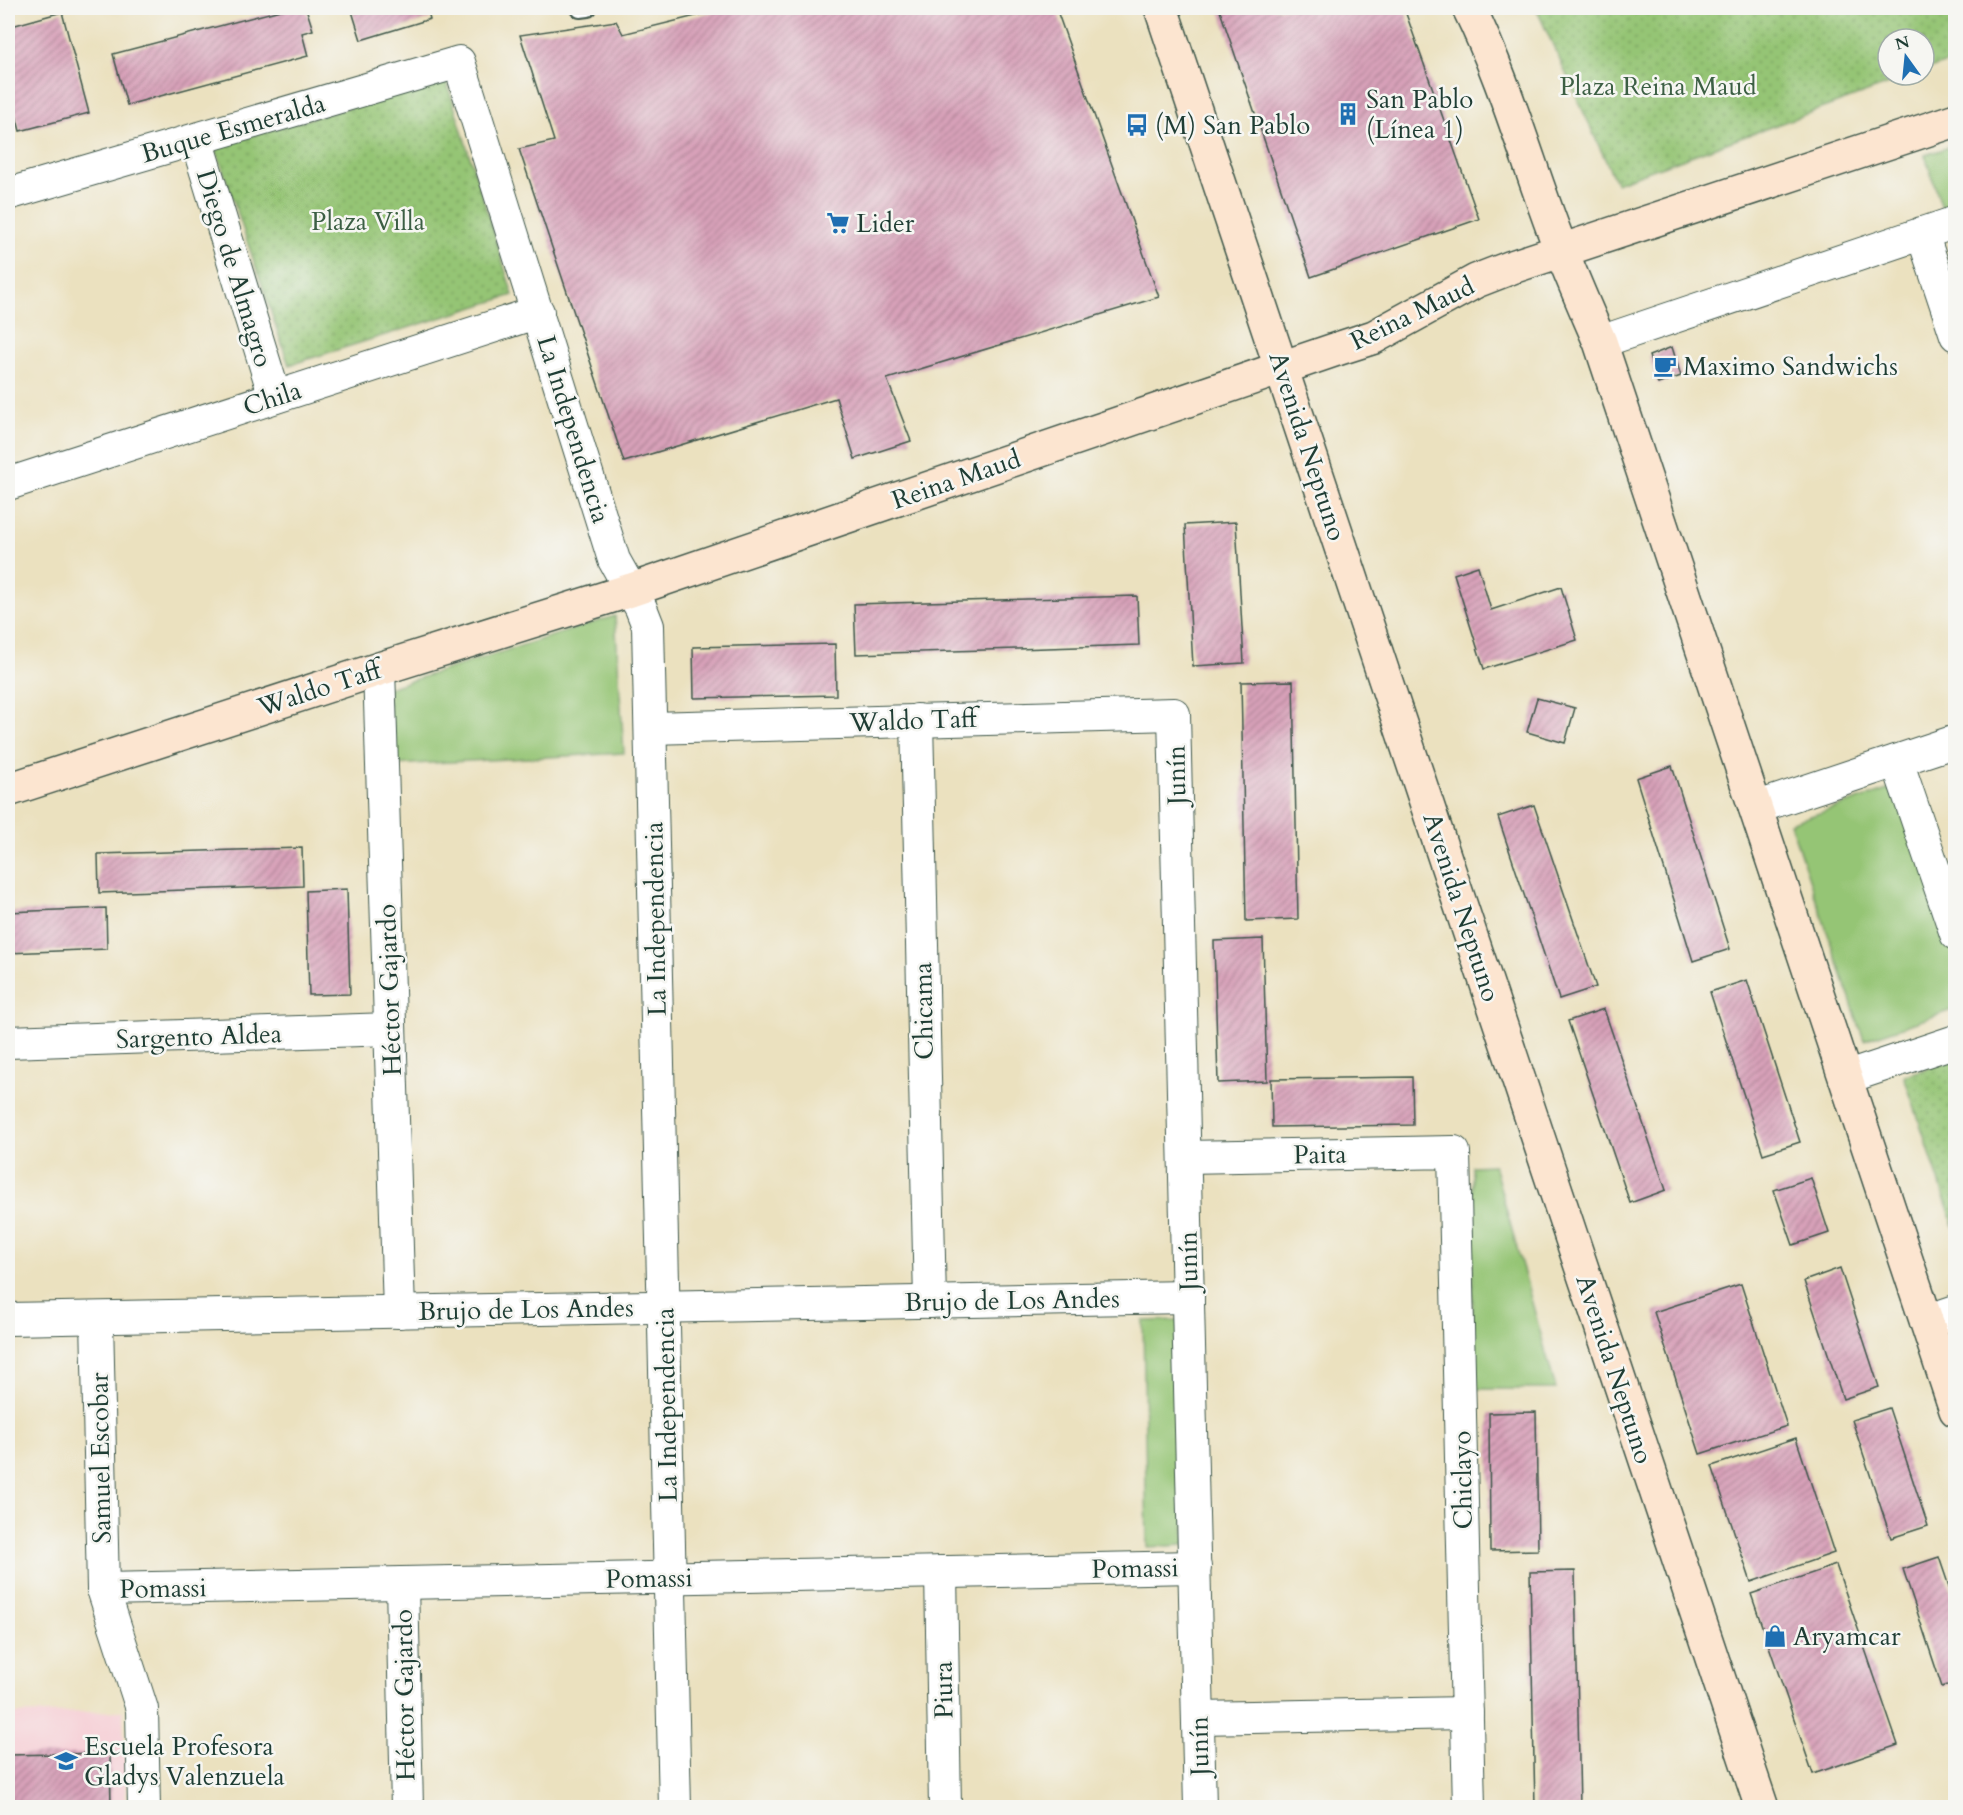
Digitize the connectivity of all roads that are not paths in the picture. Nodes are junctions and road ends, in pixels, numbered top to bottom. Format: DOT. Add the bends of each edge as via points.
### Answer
graph roads {
  1 [pos="1161,8"];
  2 [pos="1469,8"];
  3 [pos="459,62"];
  4 [pos="1956,120"];
  5 [pos="196,139"];
  6 [pos="8,194"];
  7 [pos="1956,222"];
  8 [pos="1922,233"];
  9 [pos="1562,249"];
  10 [pos="538,312"];
  11 [pos="1956,335"];
  12 [pos="1600,342"];
  13 [pos="1282,368"];
  14 [pos="275,397"];
  15 [pos="8,484"];
  16 [pos="631,590"];
  17 [pos="379,669"];
  18 [pos="1174,714"];
  19 [pos="917,720"];
  20 [pos="651,728"];
  21 [pos="1956,741"];
  22 [pos="1897,761"];
  23 [pos="8,790"];
  24 [pos="1755,808"];
  25 [pos="1956,934"];
  26 [pos="390,1029"];
  27 [pos="1956,1041"];
  28 [pos="8,1042"];
  29 [pos="1845,1078"];
  30 [pos="1454,1152"];
  31 [pos="1185,1157"];
  32 [pos="1188,1297"];
  33 [pos="930,1302"];
  34 [pos="664,1307"];
  35 [pos="399,1312"];
  36 [pos="1941,1316"];
  37 [pos="97,1318"];
  38 [pos="8,1319"];
  39 [pos="1956,1410"];
  40 [pos="1195,1567"];
  41 [pos="941,1572"];
  42 [pos="670,1578"];
  43 [pos="402,1583"];
  44 [pos="103,1589"];
  45 [pos="1467,1713"];
  46 [pos="1198,1718"];
  47 [pos="144,1808"];
  48 [pos="407,1808"];
  49 [pos="675,1808"];
  50 [pos="945,1808"];
  51 [pos="1200,1808"];
  52 [pos="1469,1808"];
  53 [pos="1762,1808"];
  1 -- 13 [label="main road, Avenida Neptuno"];
  2 -- 9 [label="main road" via="1504,90"];
  3 -- 5 [label="street, Buque Esmeralda"];
  3 -- 10 [label="street, La Independencia"];
  4 -- 9 [label="main road, Reina Maud"];
  5 -- 6 [label="street, Buque Esmeralda"];
  5 -- 14 [label="street, Diego de Almagro"];
  7 -- 8 [label="street"];
  8 -- 11 [label="street"];
  8 -- 12 [label="street"];
  9 -- 12 [label="main road"];
  9 -- 13 [label="main road, Reina Maud" via="1476,281 1374,337"];
  10 -- 14 [label="street, Chila"];
  10 -- 16 [label="street, La Independencia" via="615,560"];
  12 -- 24 [label="main road"];
  13 -- 16 [label="main road, Reina Maud"];
  13 -- 53 [label="main road, Avenida Neptuno"];
  14 -- 15 [label="street, Chila"];
  16 -- 17 [label="main road, Waldo Taff"];
  16 -- 20 [label="street, La Independencia" via="648,626"];
  17 -- 23 [label="main road, Waldo Taff"];
  17 -- 26 [label="street, Héctor Gajardo"];
  18 -- 19 [label="street, Waldo Taff"];
  18 -- 31 [label="street, Junín"];
  19 -- 20 [label="street, Waldo Taff"];
  19 -- 33 [label="street, Chicama"];
  20 -- 34 [label="street, La Independencia"];
  21 -- 22 [label="street"];
  22 -- 24 [label="street"];
  22 -- 25 [label="street"];
  24 -- 29 [label="main road"];
  26 -- 28 [label="street, Sargento Aldea"];
  26 -- 35 [label="street, Héctor Gajardo"];
  27 -- 29 [label="street"];
  29 -- 36 [label="main road"];
  30 -- 31 [label="street, Paita"];
  30 -- 45 [label="street, Chiclayo"];
  31 -- 32 [label="street, Junín"];
  32 -- 33 [label="street, Brujo de Los Andes"];
  32 -- 40 [label="street, Junín"];
  33 -- 34 [label="street, Brujo de Los Andes"];
  34 -- 35 [label="street, Brujo de Los Andes"];
  34 -- 42 [label="street, La Independencia"];
  35 -- 37 [label="street, Brujo de Los Andes"];
  36 -- 39 [label="main road"];
  37 -- 38 [label="street, Brujo de Los Andes"];
  37 -- 44 [label="street, Samuel Escobar"];
  40 -- 41 [label="street, Pomassi"];
  40 -- 46 [label="street, Junín"];
  41 -- 42 [label="street, Pomassi"];
  41 -- 50 [label="street, Piura"];
  42 -- 43 [label="street, Pomassi"];
  42 -- 49 [label="street, La Independencia"];
  43 -- 44 [label="street, Pomassi"];
  43 -- 48 [label="street, Héctor Gajardo"];
  44 -- 47 [label="street, Samuel Escobar" via="142,1709"];
  45 -- 46 [label="street"];
  45 -- 52 [label="street, Chiclayo"];
  46 -- 51 [label="street, Junín"];
}
